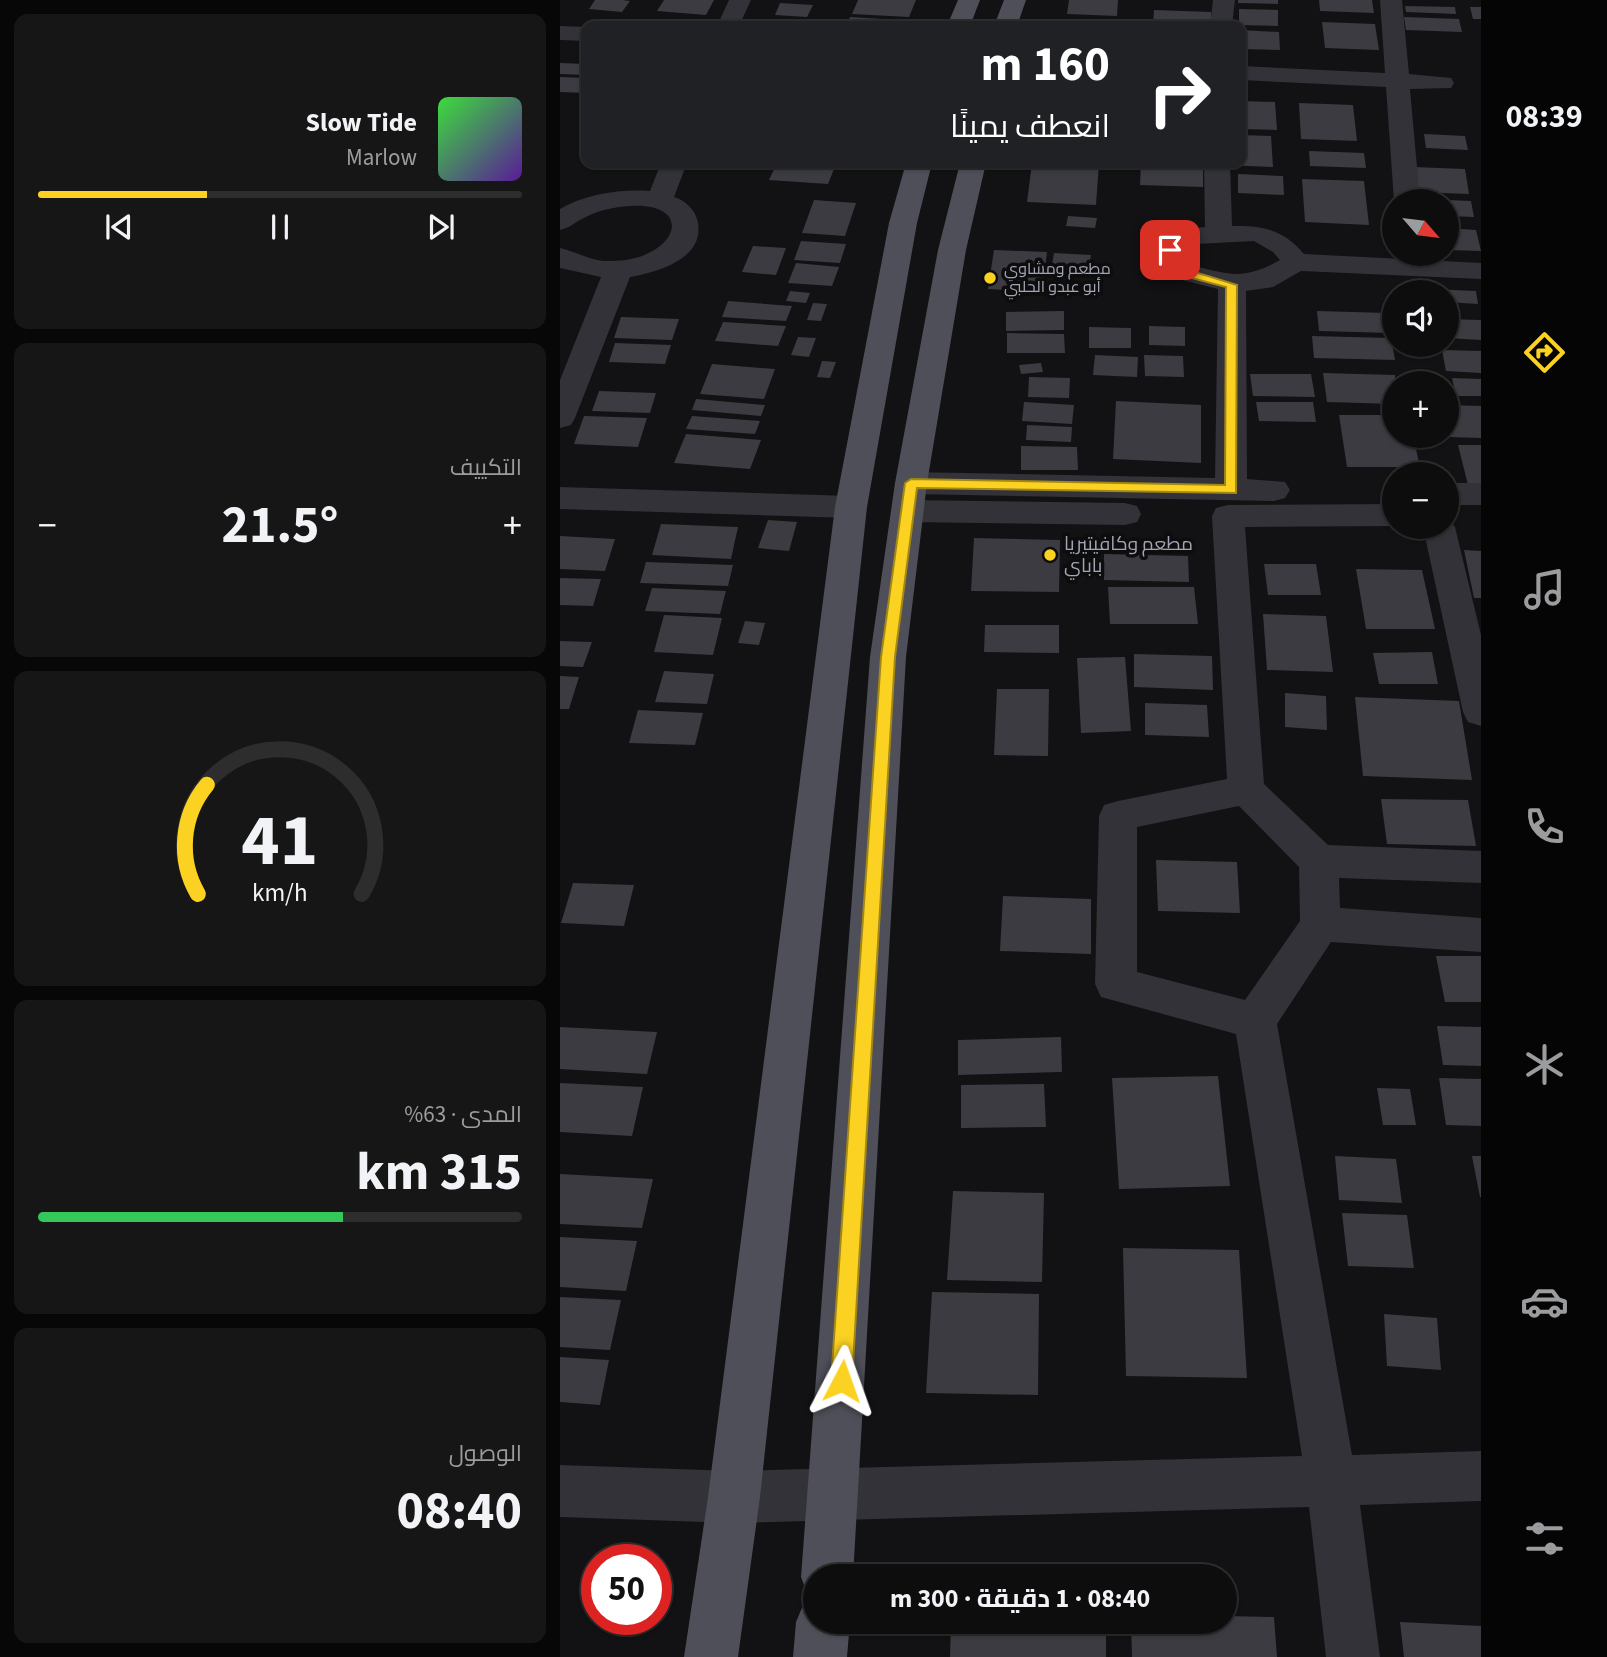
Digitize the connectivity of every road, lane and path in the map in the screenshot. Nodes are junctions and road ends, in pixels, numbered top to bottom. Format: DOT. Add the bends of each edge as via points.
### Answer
graph roads {
  1 [pos="740,0"];
  2 [pos="969,0"];
  3 [pos="1015,0"];
  4 [pos="1224,0"];
  5 [pos="1391,0"];
  6 [pos="730,21"];
  7 [pos="961,21"];
  8 [pos="1008,21"];
  9 [pos="1222,21"];
  10 [pos="1246,73"];
  11 [pos="1398,81"];
  12 [pos="1443,83"];
  13 [pos="672,168"];
  14 [pos="918,168"];
  15 [pos="972,168"];
  16 [pos="1217,168"];
  17 [pos="1406,189"];
  18 [pos="659,201"];
  19 [pos="561,220"];
  20 [pos="1219,234"];
  21 [pos="560,256"];
  22 [pos="1382,261"];
  23 [pos="1296,262"];
  24 [pos="1446,266"];
  25 [pos="618,271"];
  26 [pos="1481,271"];
  27 [pos="1232,285"];
  28 [pos="560,418"];
  29 [pos="1382,494"];
  30 [pos="1459,494"];
  31 [pos="1481,494"];
  32 [pos="909,497"];
  33 [pos="560,498"];
  34 [pos="1230,503"];
  35 [pos="851,506"];
  36 [pos="1382,514"];
  37 [pos="1459,514"];
  38 [pos="1481,514"];
  39 [pos="1442,539"];
  40 [pos="1481,712"];
  41 [pos="1246,790"];
  42 [pos="1319,861"];
  43 [pos="1481,867"];
  44 [pos="1320,924"];
  45 [pos="1481,935"];
  46 [pos="1255,1021"];
  47 [pos="1481,1476"];
  48 [pos="1331,1481"];
  49 [pos="560,1491"];
  50 [pos="834,1492"];
  51 [pos="734,1497"];
  52 [pos="828,1564"];
  53 [pos="822,1634"];
  54 [pos="711,1657"];
  55 [pos="820,1657"];
  56 [pos="1353,1657"];
  1 -- 6 [label="street"];
  2 -- 7 [label="main road"];
  3 -- 8 [label="main road"];
  4 -- 9 [label="street"];
  5 -- 11 [label="street"];
  10 -- 11 [label="street"];
  11 -- 12 [label="street"];
  11 -- 17 [label="street"];
  13 -- 18 [label="street"];
  14 -- 35 [label="main road" via="903,223"];
  15 -- 32 [label="main road" via="952,250"];
  16 -- 20 [label="street"];
  18 -- 19 [label="street" via="617,197 576,209"];
  18 -- 25 [label="street" via="682,217 686,228 682,240 658,260"];
  20 -- 23 [label="street" via="1259,233 1283,246"];
  20 -- 27 [label="street" via="1189,236 1170,250 1184,272"];
  21 -- 25 [label="street" via="580,268"];
  22 -- 23 [label="street"];
  23 -- 27 [label="street" via="1263,281"];
  24 -- 26 [label="street"];
  25 -- 28 [label="street"];
  27 -- 34 [label="street"];
  29 -- 34 [label="street"];
  30 -- 31 [label="street"];
  32 -- 34 [label="street"];
  32 -- 50 [label="main road" via="888,657"];
  33 -- 35 [label="street"];
  34 -- 36 [label="street"];
  34 -- 41 [label="street"];
  35 -- 51 [label="main road"];
  37 -- 38 [label="street"];
  39 -- 40 [label="street"];
  41 -- 42 [label="street"];
  41 -- 46 [label="street" via="1118,816 1116,984"];
  42 -- 43 [label="street"];
  42 -- 44 [label="street"];
  44 -- 45 [label="street"];
  44 -- 46 [label="street"];
  46 -- 48 [label="street"];
  47 -- 48 [label="street"];
  48 -- 50 [label="street"];
  48 -- 56 [label="street"];
  49 -- 51 [label="street"];
  50 -- 51 [label="street"];
  50 -- 52 [label="main road"];
  51 -- 54 [label="main road"];
  53 -- 55 [label="main road"];
}
